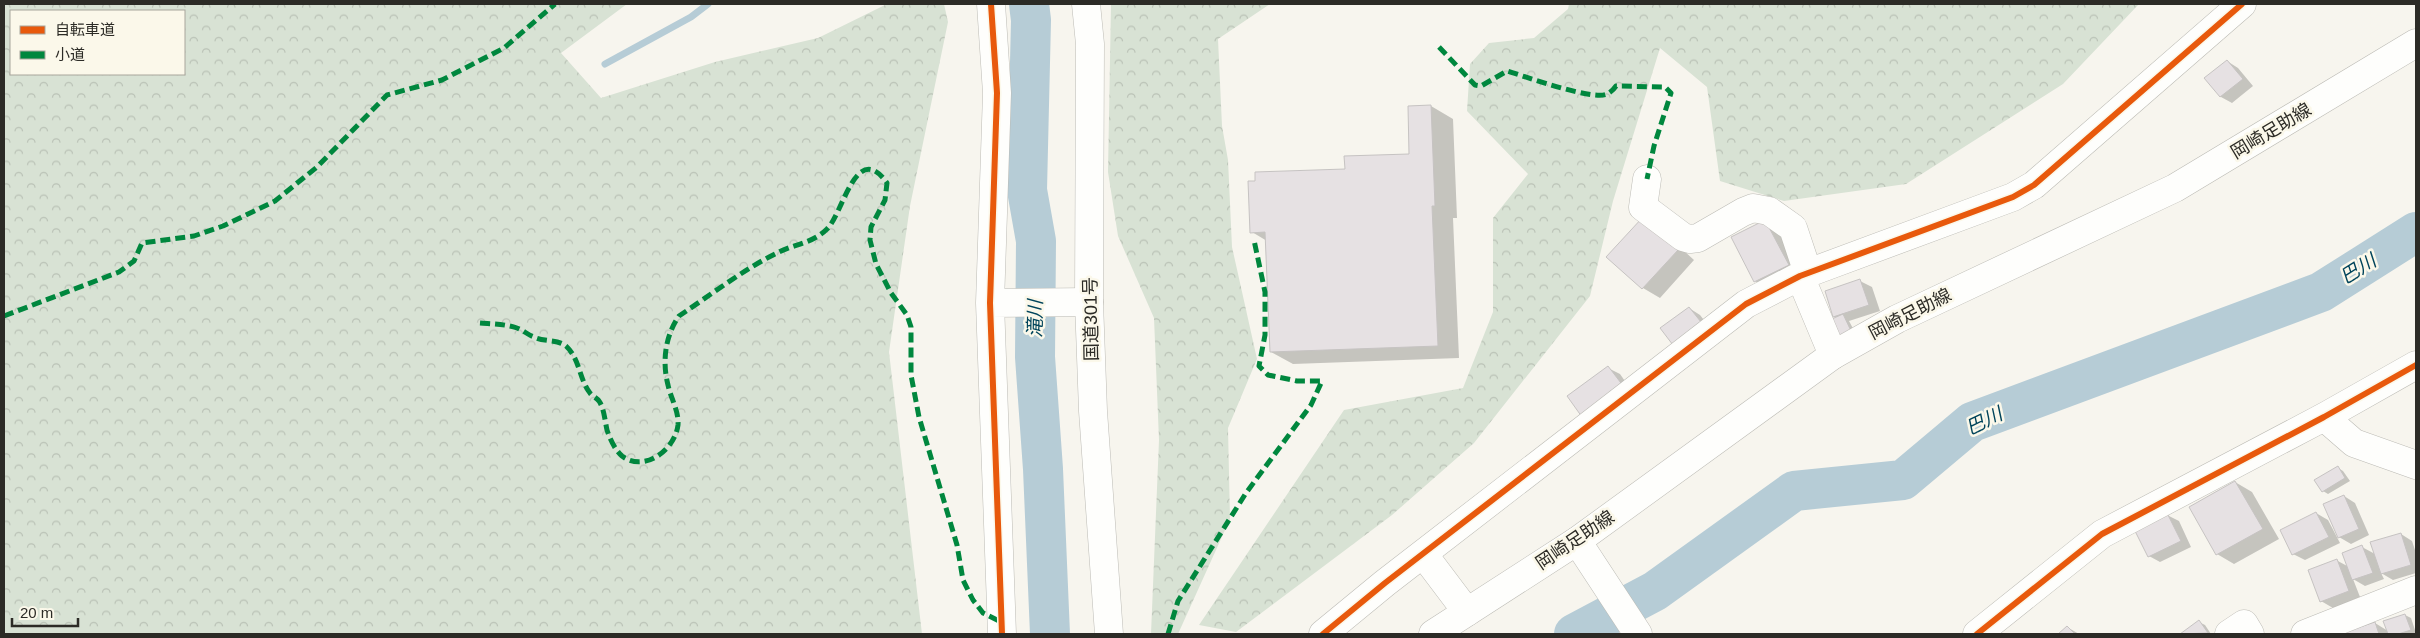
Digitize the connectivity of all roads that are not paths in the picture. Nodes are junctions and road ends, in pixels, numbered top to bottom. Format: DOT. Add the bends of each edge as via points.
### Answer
graph roads {
  1 [pos="991,4"];
  2 [pos="1086,4"];
  3 [pos="2242,4"];
  4 [pos="2416,43"];
  5 [pos="1647,179"];
  6 [pos="1804,275"];
  7 [pos="1089,302"];
  8 [pos="990,303"];
  9 [pos="1833,355"];
  10 [pos="2416,365"];
  11 [pos="2324,417"];
  12 [pos="2416,464"];
  13 [pos="1577,541"];
  14 [pos="1424,556"];
  15 [pos="2416,590"];
  16 [pos="1467,612"];
  17 [pos="1002,634"];
  18 [pos="1109,634"];
  19 [pos="1323,634"];
  20 [pos="1433,634"];
  21 [pos="1638,634"];
  22 [pos="1977,634"];
  23 [pos="2229,634"];
  24 [pos="2250,634"];
  25 [pos="2305,634"];
  1 -- 8 [label="main road" via="997,93"];
  2 -- 7 [label="main road, 国道301号" via="1090,44"];
  3 -- 6 [label="main road" via="2034,185 1990,207"];
  4 -- 9 [label="main road, 岡崎足助線" via="2175,188 1897,319"];
  5 -- 6 [label="main road" via="1642,207 1683,237 1698,238 1753,208 1769,211 1793,228"];
  6 -- 9 [label="main road"];
  6 -- 14 [label="main road" via="1746,304"];
  7 -- 8 [label="main road"];
  7 -- 18 [label="main road, 国道301号"];
  8 -- 17 [label="main road"];
  9 -- 13 [label="main road, 岡崎足助線"];
  10 -- 11 [label="main road"];
  11 -- 12 [label="main road" via="2354,443"];
  11 -- 22 [label="main road" via="2102,534"];
  13 -- 16 [label="main road, 岡崎足助線"];
  13 -- 21 [label="main road"];
  14 -- 16 [label="main road"];
  14 -- 19 [label="main road"];
  15 -- 25 [label="main road"];
  16 -- 20 [label="main road, 岡崎足助線"];
  23 -- 24 [label="main road" via="2244,624"];
}
